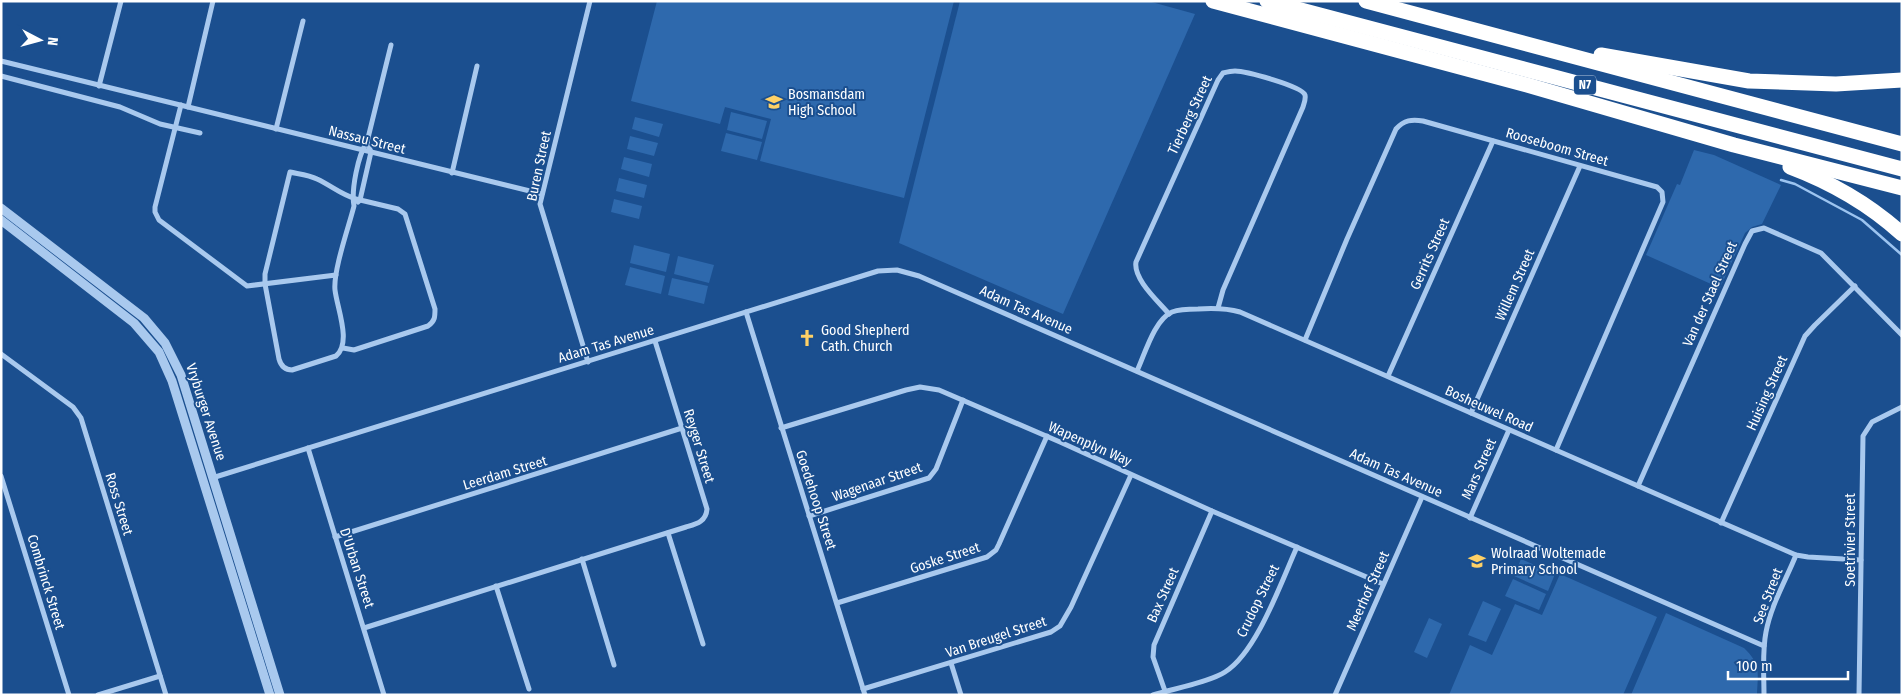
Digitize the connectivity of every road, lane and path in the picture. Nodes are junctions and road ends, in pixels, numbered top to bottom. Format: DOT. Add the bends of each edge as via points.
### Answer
graph roads {
  1 [pos="121,1"];
  2 [pos="213,1"];
  3 [pos="590,1"];
  4 [pos="1214,1"];
  5 [pos="1268,1"];
  6 [pos="1366,1"];
  7 [pos="303,20"];
  8 [pos="1489,34"];
  9 [pos="391,45"];
  10 [pos="1,61"];
  11 [pos="476,66"];
  12 [pos="1,76"];
  13 [pos="1902,80"];
  14 [pos="99,86"];
  15 [pos="181,105"];
  16 [pos="188,107"];
  17 [pos="175,128"];
  18 [pos="276,129"];
  19 [pos="200,133"];
  20 [pos="1492,141"];
  21 [pos="367,142"];
  22 [pos="1902,144"];
  23 [pos="1734,145"];
  24 [pos="362,150"];
  25 [pos="370,152"];
  26 [pos="1580,166"];
  27 [pos="1902,169"];
  28 [pos="452,173"];
  29 [pos="1902,188"];
  30 [pos="542,194"];
  31 [pos="352,197"];
  32 [pos="360,200"];
  33 [pos="354,206"];
  34 [pos="1,208"];
  35 [pos="1,220"];
  36 [pos="1902,234"];
  37 [pos="336,275"];
  38 [pos="265,284"];
  39 [pos="1855,286"];
  40 [pos="1218,308"];
  41 [pos="746,312"];
  42 [pos="1169,314"];
  43 [pos="1902,335"];
  44 [pos="1306,340"];
  45 [pos="655,341"];
  46 [pos="343,348"];
  47 [pos="1,354"];
  48 [pos="588,362"];
  49 [pos="1137,371"];
  50 [pos="1388,376"];
  51 [pos="963,400"];
  52 [pos="1902,407"];
  53 [pos="1471,413"];
  54 [pos="682,428"];
  55 [pos="781,428"];
  56 [pos="1509,430"];
  57 [pos="1047,436"];
  58 [pos="308,448"];
  59 [pos="1556,450"];
  60 [pos="1131,475"];
  61 [pos="1,476"];
  62 [pos="214,478"];
  63 [pos="204,481"];
  64 [pos="1638,486"];
  65 [pos="1422,497"];
  66 [pos="1212,511"];
  67 [pos="809,516"];
  68 [pos="1470,518"];
  69 [pos="1721,523"];
  70 [pos="668,533"];
  71 [pos="335,537"];
  72 [pos="1297,547"];
  73 [pos="1796,555"];
  74 [pos="582,559"];
  75 [pos="1862,560"];
  76 [pos="1383,584"];
  77 [pos="496,586"];
  78 [pos="837,603"];
  79 [pos="364,628"];
  80 [pos="703,644"];
  81 [pos="1764,646"];
  82 [pos="951,663"];
  83 [pos="614,665"];
  84 [pos="160,676"];
  85 [pos="529,689"];
  86 [pos="1165,691"];
  87 [pos="864,692"];
  88 [pos="69,695"];
  89 [pos="98,695"];
  90 [pos="166,695"];
  91 [pos="270,695"];
  92 [pos="280,695"];
  93 [pos="384,695"];
  94 [pos="961,695"];
  95 [pos="1152,695"];
  96 [pos="1335,695"];
  97 [pos="1764,695"];
  98 [pos="1858,695"];
  1 -- 14 [label="street"];
  2 -- 16 [label="street"];
  3 -- 30 [label="street, Buren Street"];
  4 -- 23 [label="highway" via="1527,85"];
  5 -- 27 [label="highway, N7"];
  6 -- 8 [label="highway, N7"];
  7 -- 18 [label="street"];
  8 -- 13 [label="highway" via="1749,81 1836,84"];
  8 -- 22 [label="highway, N7"];
  9 -- 21 [label="street, Nassau Street"];
  10 -- 14 [label="street, Nassau Street"];
  11 -- 28 [label="street"];
  12 -- 17 [label="street" via="120,107"];
  14 -- 15 [label="street, Nassau Street"];
  15 -- 16 [label="street, Nassau Street"];
  15 -- 17 [label="street"];
  16 -- 18 [label="street, Nassau Street"];
  17 -- 19 [label="street"];
  17 -- 38 [label="street" via="155,207 156,216 244,284"];
  18 -- 24 [label="street, Nassau Street"];
  20 -- 26 [label="street, Rooseboom Street"];
  20 -- 44 [label="street, Rooseboom Street" via="1416,120 1404,122 1396,129"];
  20 -- 50 [label="street, Gerrits Street"];
  21 -- 24 [label="street"];
  21 -- 25 [label="street"];
  23 -- 29 [label="highway"];
  23 -- 36 [label="highway" via="1821,180 1861,202"];
  24 -- 25 [label="street, Nassau Street"];
  24 -- 31 [label="street"];
  25 -- 28 [label="street, Nassau Street"];
  25 -- 32 [label="street"];
  26 -- 53 [label="street, Willem Street"];
  26 -- 59 [label="street, Rooseboom Street" via="1655,186 1661,190 1664,200"];
  28 -- 30 [label="street, Nassau Street"];
  30 -- 48 [label="street, Buren Street" via="541,209"];
  31 -- 32 [label="street"];
  31 -- 33 [label="street"];
  31 -- 38 [label="street" via="316,179 290,172"];
  32 -- 33 [label="street"];
  32 -- 46 [label="street" via="406,214 435,318 428,326 364,347 354,350"];
  33 -- 37 [label="street"];
  34 -- 62 [label="street, Vryburger Avenue" via="132,308 157,332 181,374"];
  35 -- 63 [label="street, Vryburger Avenue" via="134,323 152,342 172,381"];
  37 -- 38 [label="street"];
  37 -- 46 [label="street"];
  38 -- 46 [label="street" via="279,359 285,368 292,370 336,356"];
  39 -- 43 [label="street, Van der Stael Street"];
  39 -- 64 [label="street, Van der Stael Street" via="1821,253 1768,229 1752,231"];
  39 -- 69 [label="street, Huising Street" via="1805,336"];
  40 -- 42 [label="street, Bosheuwel Road" via="1181,310"];
  40 -- 42 [label="street, Tierberg Street" via="1305,99 1297,89 1235,71 1220,76 1136,262 1138,277"];
  40 -- 44 [label="street, Bosheuwel Road" via="1240,312"];
  41 -- 45 [label="street, Adam Tas Avenue"];
  41 -- 49 [label="street, Adam Tas Avenue" via="878,271 904,271"];
  41 -- 55 [label="street, Goedehoop Street"];
  42 -- 49 [label="street" via="1159,323"];
  44 -- 50 [label="street, Bosheuwel Road"];
  45 -- 48 [label="street, Adam Tas Avenue"];
  45 -- 54 [label="street, Reyger Street"];
  47 -- 84 [label="street, Ross Street" via="73,407 81,418"];
  48 -- 58 [label="street, Adam Tas Avenue"];
  49 -- 65 [label="street, Adam Tas Avenue"];
  50 -- 53 [label="street, Bosheuwel Road"];
  51 -- 55 [label="street, Wapenplyn Way" via="940,390 920,387"];
  51 -- 57 [label="street, Wapenplyn Way"];
  51 -- 67 [label="street, Wagenaar Street" via="936,469 929,478"];
  52 -- 75 [label="street, Soetrivier Street" via="1872,422 1863,436"];
  53 -- 56 [label="street, Bosheuwel Road"];
  54 -- 70 [label="street, Reyger Street" via="707,514 698,523"];
  54 -- 71 [label="street, Leerdam Street"];
  55 -- 67 [label="street, Goedehoop Street"];
  56 -- 59 [label="street, Bosheuwel Road"];
  56 -- 68 [label="street, Mars Street"];
  57 -- 60 [label="street, Wapenplyn Way"];
  57 -- 78 [label="street, Goske Street" via="992,554"];
  58 -- 62 [label="street, Adam Tas Avenue"];
  58 -- 71 [label="street, D'Urban Street"];
  59 -- 64 [label="street, Bosheuwel Road"];
  60 -- 66 [label="street, Wapenplyn Way"];
  60 -- 82 [label="street, Van Breugel Street" via="1060,626 1051,632"];
  61 -- 88 [label="street, Combrinck Street"];
  62 -- 63 [label="street, Adam Tas Avenue"];
  62 -- 92 [label="street, Vryburger Avenue"];
  63 -- 91 [label="street, Vryburger Avenue"];
  64 -- 69 [label="street, Bosheuwel Road"];
  65 -- 68 [label="street, Adam Tas Avenue"];
  65 -- 76 [label="street, Meerhof Street"];
  66 -- 72 [label="street, Wapenplyn Way"];
  66 -- 86 [label="street, Bax Street" via="1154,645 1154,657"];
  67 -- 78 [label="street, Goedehoop Street"];
  68 -- 81 [label="street, Adam Tas Avenue"];
  69 -- 73 [label="street, Bosheuwel Road"];
  70 -- 74 [label="street, Reyger Street"];
  70 -- 80 [label="street"];
  71 -- 79 [label="street, D'Urban Street"];
  72 -- 76 [label="street, Wapenplyn Way"];
  72 -- 86 [label="street, Crudop Street" via="1258,632 1236,663 1215,677"];
  73 -- 75 [label="street, Bosheuwel Road"];
  73 -- 81 [label="street, See Street" via="1772,612"];
  74 -- 77 [label="street, Reyger Street"];
  74 -- 83 [label="street"];
  75 -- 98 [label="street, Soetrivier Street"];
  76 -- 96 [label="street, Meerhof Street"];
  77 -- 79 [label="street, Reyger Street"];
  77 -- 85 [label="street"];
  78 -- 87 [label="street, Goedehoop Street"];
  79 -- 93 [label="street, D'Urban Street"];
  81 -- 97 [label="street"];
  82 -- 87 [label="street, Van Breugel Street"];
  82 -- 94 [label="street"];
  84 -- 89 [label="street"];
  84 -- 90 [label="street, Ross Street"];
  86 -- 95 [label="street, Crudop Street"];
}
